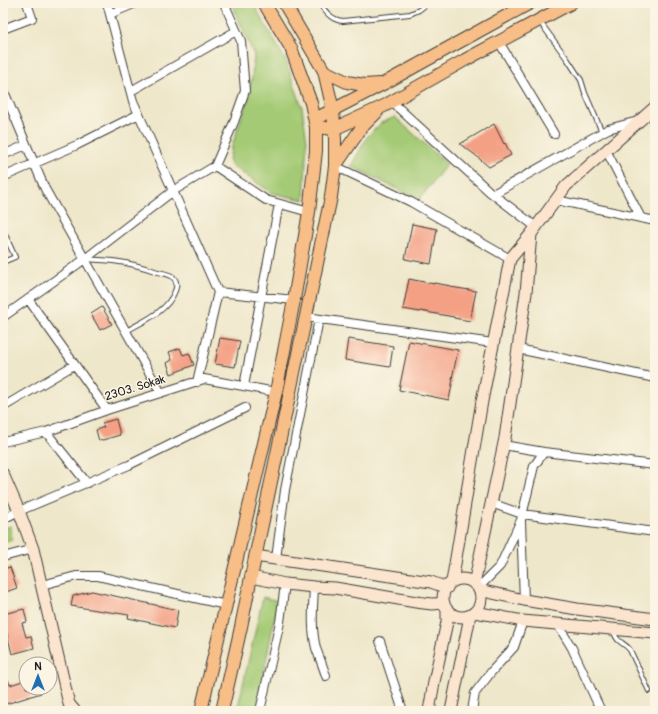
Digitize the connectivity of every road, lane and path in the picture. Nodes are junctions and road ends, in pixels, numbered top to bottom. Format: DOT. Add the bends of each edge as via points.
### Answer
graph roads {
  1 [pos="27,3"];
  2 [pos="107,3"];
  3 [pos="136,3"];
  4 [pos="224,3"];
  5 [pos="264,3"];
  6 [pos="284,3"];
  7 [pos="319,3"];
  8 [pos="428,3"];
  9 [pos="530,3"];
  10 [pos="571,3"];
  11 [pos="110,14"];
  12 [pos="538,20"];
  13 [pos="3,29"];
  14 [pos="236,31"];
  15 [pos="499,42"];
  16 [pos="324,71"];
  17 [pos="384,84"];
  18 [pos="3,89"];
  19 [pos="131,91"];
  20 [pos="388,104"];
  21 [pos="655,107"];
  22 [pos="333,110"];
  23 [pos="139,114"];
  24 [pos="640,120"];
  25 [pos="315,123"];
  26 [pos="334,129"];
  27 [pos="602,132"];
  28 [pos="554,134"];
  29 [pos="26,145"];
  30 [pos="606,150"];
  31 [pos="3,155"];
  32 [pos="34,163"];
  33 [pos="215,166"];
  34 [pos="335,166"];
  35 [pos="3,177"];
  36 [pos="173,191"];
  37 [pos="493,194"];
  38 [pos="556,200"];
  39 [pos="279,204"];
  40 [pos="309,212"];
  41 [pos="642,218"];
  42 [pos="655,221"];
  43 [pos="3,230"];
  44 [pos="533,230"];
  45 [pos="85,259"];
  46 [pos="510,260"];
  47 [pos="3,262"];
  48 [pos="218,292"];
  49 [pos="262,297"];
  50 [pos="28,299"];
  51 [pos="294,300"];
  52 [pos="3,317"];
  53 [pos="306,317"];
  54 [pos="320,319"];
  55 [pos="126,331"];
  56 [pos="493,343"];
  57 [pos="518,349"];
  58 [pos="74,365"];
  59 [pos="655,378"];
  60 [pos="197,382"];
  61 [pos="244,386"];
  62 [pos="276,392"];
  63 [pos="161,393"];
  64 [pos="3,407"];
  65 [pos="245,408"];
  66 [pos="106,410"];
  67 [pos="46,432"];
  68 [pos="3,442"];
  69 [pos="504,445"];
  70 [pos="544,452"];
  71 [pos="655,465"];
  72 [pos="3,474"];
  73 [pos="87,483"];
  74 [pos="492,503"];
  75 [pos="19,511"];
  76 [pos="521,517"];
  77 [pos="3,519"];
  78 [pos="655,532"];
  79 [pos="33,549"];
  80 [pos="255,556"];
  81 [pos="3,557"];
  82 [pos="276,559"];
  83 [pos="251,577"];
  84 [pos="285,584"];
  85 [pos="42,585"];
  86 [pos="449,585"];
  87 [pos="477,587"];
  88 [pos="314,588"];
  89 [pos="524,600"];
  90 [pos="226,605"];
  91 [pos="445,606"];
  92 [pos="472,614"];
  93 [pos="655,619"];
  94 [pos="523,622"];
  95 [pos="558,625"];
  96 [pos="614,629"];
  97 [pos="655,633"];
  98 [pos="380,641"];
  99 [pos="326,676"];
  100 [pos="650,691"];
  101 [pos="75,711"];
  102 [pos="201,711"];
  103 [pos="222,711"];
  104 [pos="260,711"];
  105 [pos="403,711"];
  106 [pos="429,711"];
  107 [pos="451,711"];
  108 [pos="472,711"];
  109 [pos="600,711"];
  1 -- 13 [label="street" via="32,18"];
  2 -- 11 [label="street"];
  3 -- 11 [label="street"];
  4 -- 14 [label="street"];
  5 -- 25 [label="main road" via="291,48 312,103"];
  6 -- 16 [label="main road"];
  7 -- 8 [label="lane" via="329,16 340,21 410,14"];
  9 -- 17 [label="main road"];
  10 -- 12 [label="main road"];
  11 -- 19 [label="street"];
  12 -- 15 [label="main road"];
  12 -- 27 [label="lane" via="581,80"];
  14 -- 19 [label="street"];
  14 -- 33 [label="street" via="241,41 245,92"];
  15 -- 20 [label="main road"];
  15 -- 28 [label="street"];
  16 -- 17 [label="main road" via="347,82 364,85"];
  16 -- 22 [label="main road"];
  17 -- 22 [label="main road"];
  18 -- 29 [label="street"];
  19 -- 23 [label="street"];
  20 -- 26 [label="main road"];
  20 -- 34 [label="main road" via="362,127"];
  20 -- 37 [label="street"];
  21 -- 24 [label="street"];
  22 -- 25 [label="main road"];
  22 -- 26 [label="main road"];
  23 -- 32 [label="street"];
  23 -- 36 [label="street"];
  24 -- 27 [label="street"];
  24 -- 30 [label="street"];
  25 -- 26 [label="main road"];
  25 -- 40 [label="main road" via="316,151"];
  26 -- 34 [label="main road"];
  27 -- 37 [label="street"];
  29 -- 31 [label="street"];
  29 -- 32 [label="street"];
  30 -- 38 [label="street" via="566,186"];
  30 -- 41 [label="street"];
  32 -- 35 [label="street"];
  32 -- 45 [label="street" via="45,189"];
  33 -- 36 [label="street"];
  33 -- 39 [label="street" via="266,200"];
  34 -- 46 [label="street" via="411,202"];
  34 -- 53 [label="main road"];
  36 -- 45 [label="street"];
  36 -- 48 [label="street"];
  37 -- 44 [label="street"];
  38 -- 41 [label="street"];
  38 -- 44 [label="street"];
  39 -- 40 [label="street"];
  39 -- 49 [label="street"];
  40 -- 51 [label="main road"];
  41 -- 42 [label="street"];
  43 -- 47 [label="lane" via="15,257"];
  44 -- 46 [label="street"];
  44 -- 57 [label="street"];
  45 -- 50 [label="street"];
  45 -- 55 [label="street"];
  45 -- 55 [label="lane" via="114,261 169,275 174,279 176,290 166,306 157,314"];
  46 -- 56 [label="street"];
  48 -- 49 [label="street"];
  48 -- 60 [label="street"];
  49 -- 51 [label="street"];
  49 -- 61 [label="street"];
  50 -- 52 [label="street"];
  50 -- 58 [label="street"];
  51 -- 62 [label="main road"];
  53 -- 54 [label="street"];
  53 -- 80 [label="main road"];
  54 -- 56 [label="street"];
  54 -- 82 [label="street" via="285,490"];
  55 -- 63 [label="street"];
  56 -- 86 [label="street"];
  57 -- 59 [label="street"];
  57 -- 69 [label="street"];
  58 -- 64 [label="street"];
  58 -- 66 [label="street"];
  60 -- 61 [label="street, 2303. Sokak" via="204,379"];
  60 -- 63 [label="street, 2303. Sokak"];
  61 -- 62 [label="street, 2303. Sokak"];
  62 -- 90 [label="main road"];
  63 -- 66 [label="street, 2303. Sokak"];
  65 -- 73 [label="street"];
  66 -- 67 [label="street, 2303. Sokak"];
  67 -- 68 [label="street, 2303. Sokak"];
  67 -- 73 [label="street"];
  69 -- 70 [label="street"];
  69 -- 74 [label="street"];
  70 -- 71 [label="street"];
  70 -- 76 [label="street" via="534,466"];
  72 -- 75 [label="street"];
  73 -- 75 [label="street"];
  74 -- 76 [label="street"];
  74 -- 87 [label="street"];
  75 -- 77 [label="street"];
  75 -- 79 [label="street"];
  76 -- 78 [label="street"];
  76 -- 87 [label="street" via="500,566"];
  76 -- 89 [label="street"];
  79 -- 81 [label="street"];
  79 -- 85 [label="street"];
  80 -- 82 [label="street"];
  80 -- 83 [label="main road"];
  82 -- 86 [label="street"];
  83 -- 84 [label="street"];
  83 -- 103 [label="main road"];
  84 -- 88 [label="street"];
  84 -- 104 [label="street" via="280,622"];
  85 -- 90 [label="street" via="76,576 98,576"];
  85 -- 101 [label="street" via="70,704"];
  86 -- 87 [label="street" via="459,580 467,580"];
  86 -- 91 [label="street" via="444,595"];
  87 -- 89 [label="street"];
  87 -- 92 [label="street" via="481,598 480,605"];
  88 -- 91 [label="street" via="335,588"];
  88 -- 99 [label="street" via="314,637"];
  89 -- 93 [label="street"];
  90 -- 102 [label="main road"];
  91 -- 92 [label="street" via="453,615 461,617"];
  91 -- 106 [label="street" via="447,622"];
  92 -- 94 [label="street"];
  92 -- 107 [label="street"];
  94 -- 95 [label="street"];
  94 -- 108 [label="street" via="514,647 475,693"];
  95 -- 96 [label="street"];
  95 -- 109 [label="street" via="572,648"];
  96 -- 97 [label="street"];
  96 -- 100 [label="lane" via="617,640 630,650"];
  98 -- 105 [label="street"];
}
